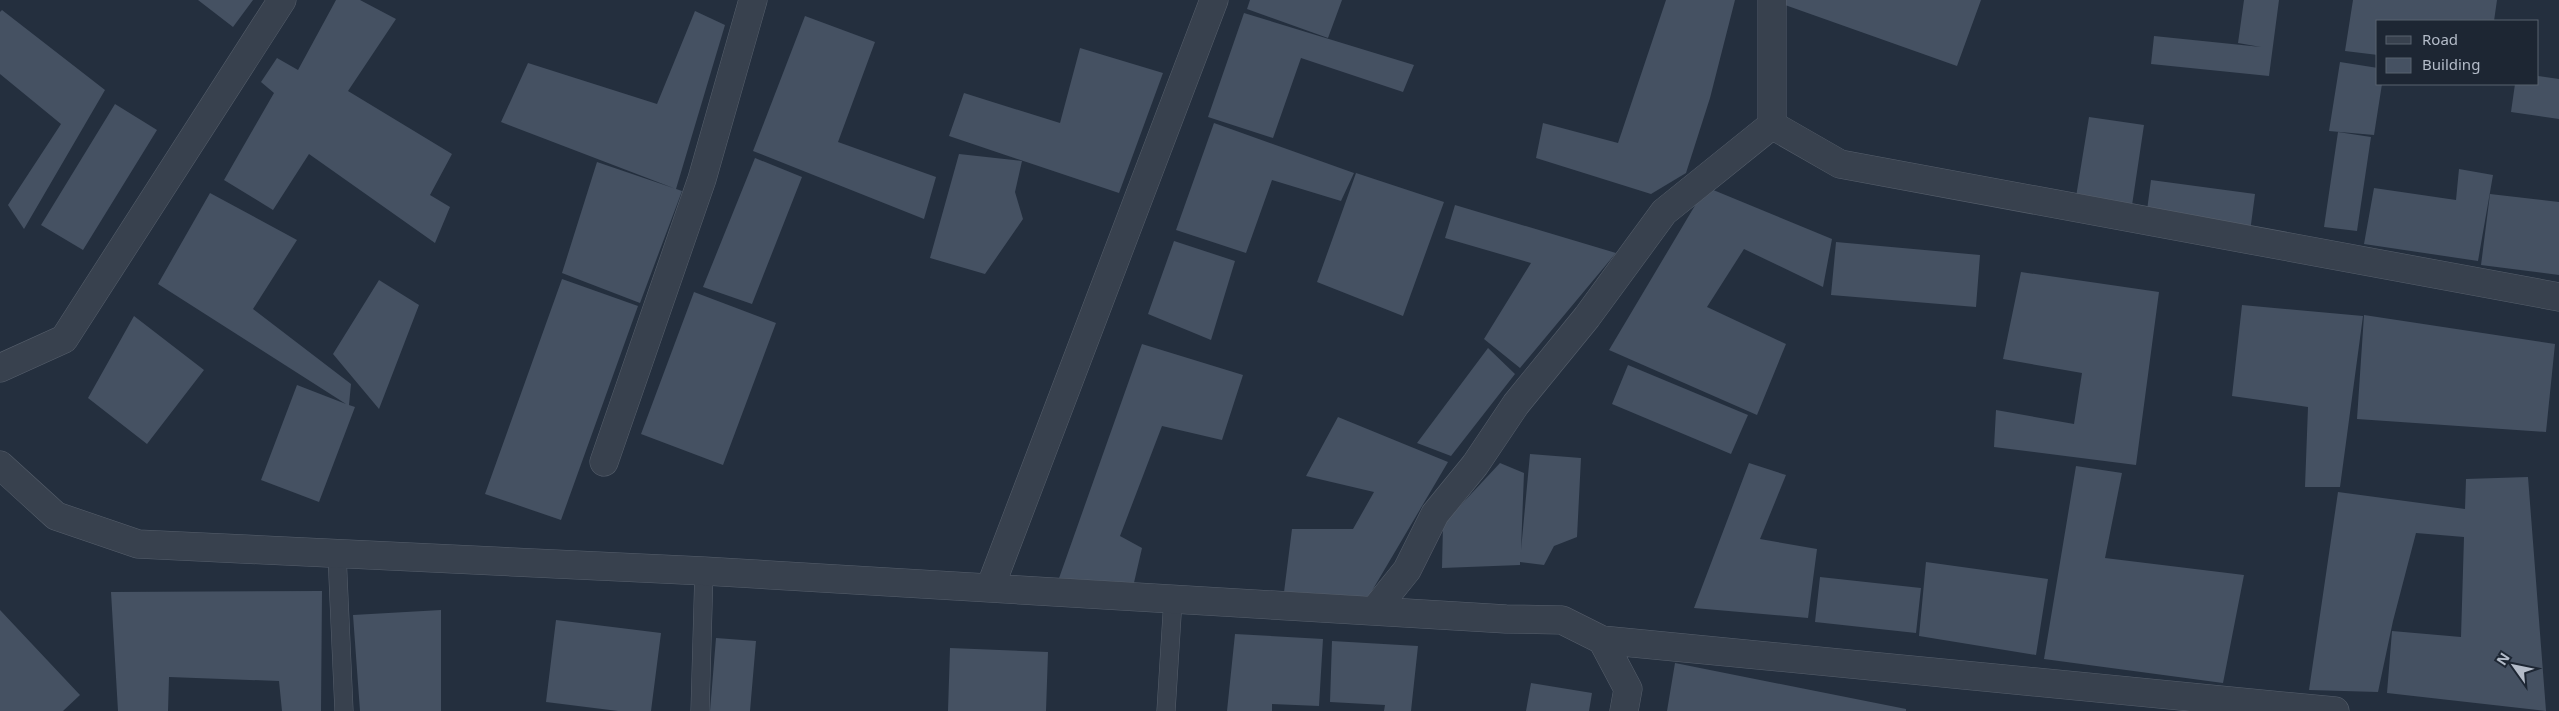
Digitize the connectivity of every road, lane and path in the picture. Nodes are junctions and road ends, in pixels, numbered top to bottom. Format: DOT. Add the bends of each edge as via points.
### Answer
graph roads {
  1 [pos="282,0"];
  2 [pos="753,0"];
  3 [pos="1214,0"];
  4 [pos="1772,0"];
  5 [pos="1772,125"];
  6 [pos="2559,297"];
  7 [pos="0,368"];
  8 [pos="604,462"];
  9 [pos="0,465"];
  10 [pos="337,554"];
  11 [pos="704,571"];
  12 [pos="990,588"];
  13 [pos="1173,599"];
  14 [pos="1374,611"];
  15 [pos="1602,640"];
  16 [pos="344,711"];
  17 [pos="700,711"];
  18 [pos="1166,711"];
  19 [pos="1624,711"];
  20 [pos="2335,711"];
  1 -- 7 [label="street" via="64,339"];
  2 -- 8 [label="street" via="702,179"];
  3 -- 12 [label="street"];
  4 -- 5 [label="street"];
  5 -- 6 [label="street" via="1840,164"];
  5 -- 14 [label="street" via="1664,212 1435,514 1407,570"];
  9 -- 10 [label="street" via="56,516 138,544"];
  10 -- 11 [label="street"];
  10 -- 16 [label="lane"];
  11 -- 12 [label="street"];
  11 -- 17 [label="lane"];
  12 -- 13 [label="street"];
  13 -- 14 [label="street"];
  13 -- 18 [label="lane"];
  14 -- 15 [label="street" via="1562,620"];
  15 -- 19 [label="street" via="1628,689"];
  15 -- 20 [label="street"];
}
